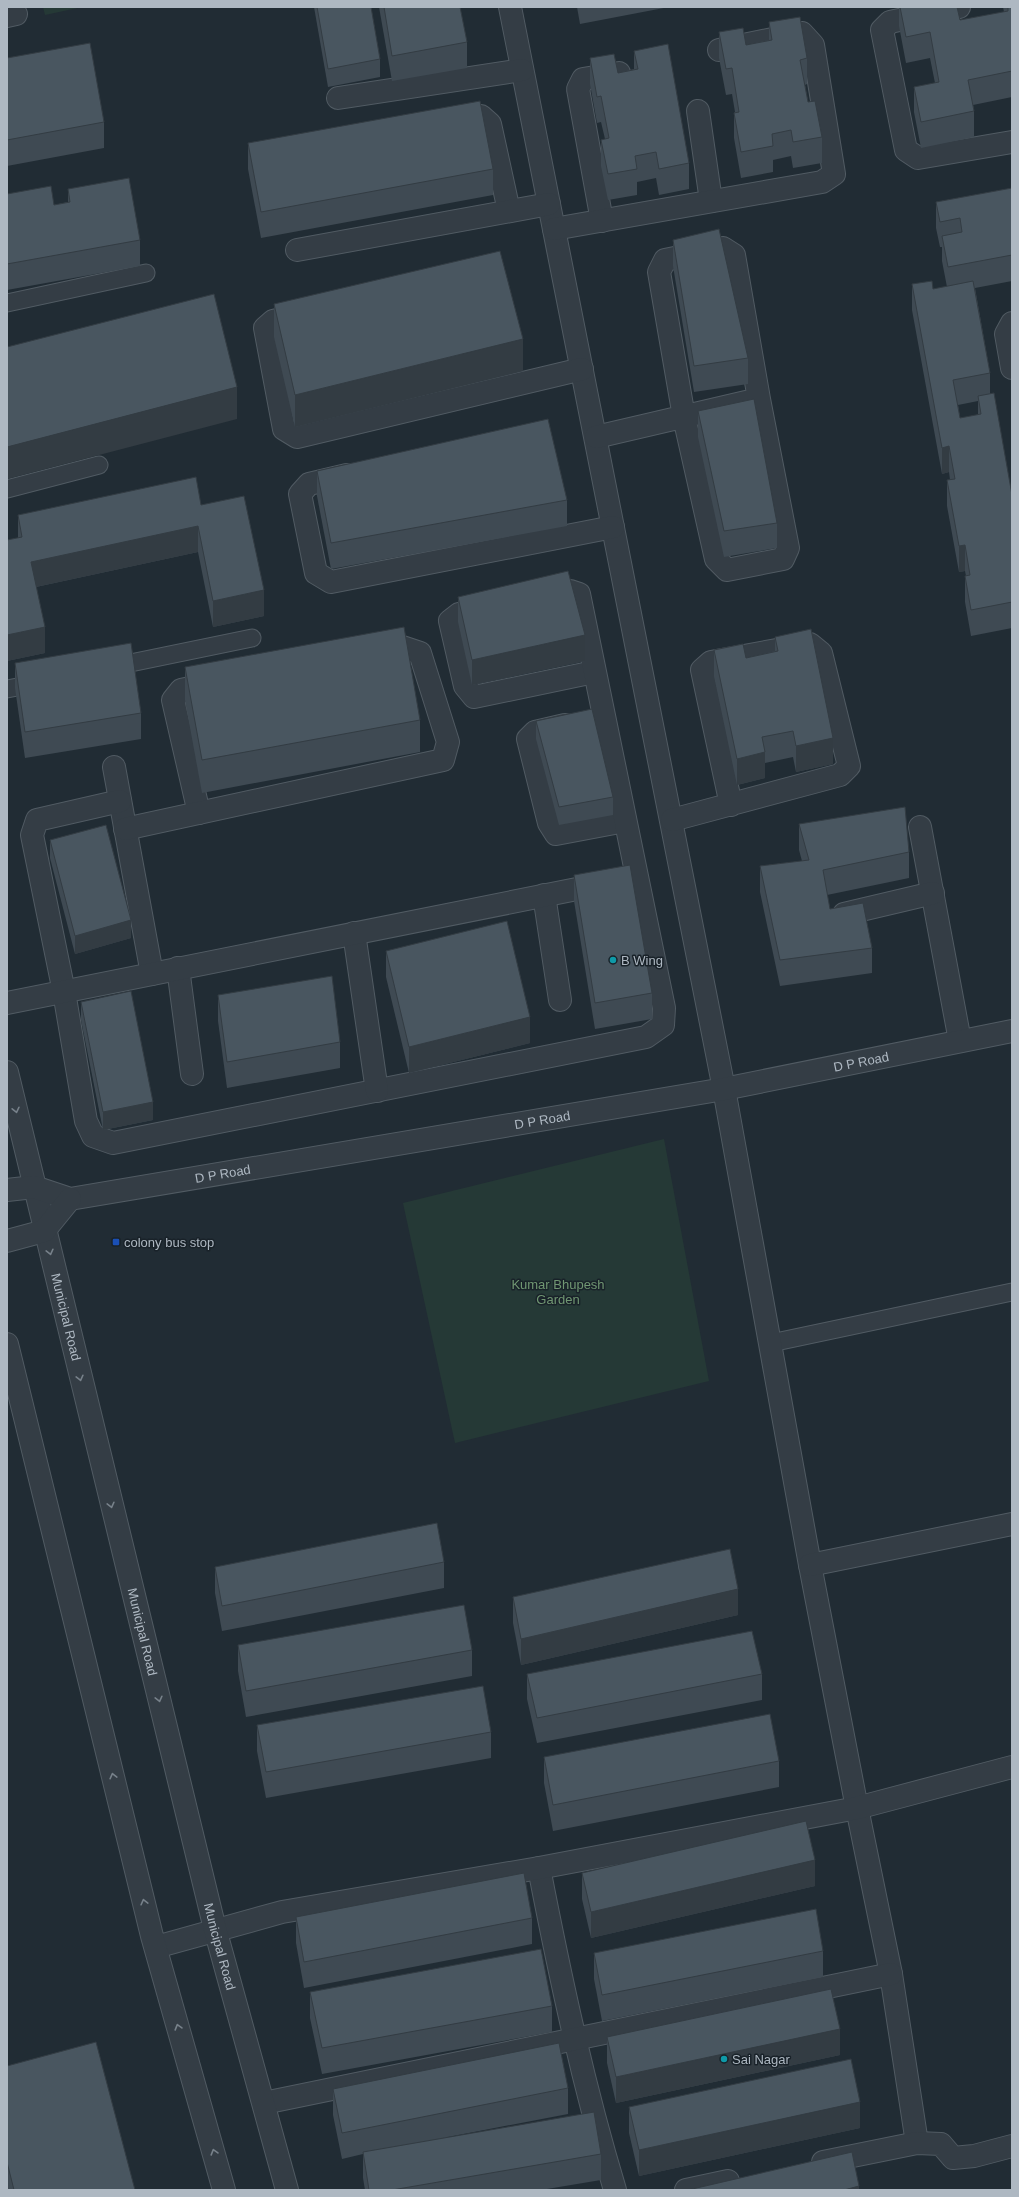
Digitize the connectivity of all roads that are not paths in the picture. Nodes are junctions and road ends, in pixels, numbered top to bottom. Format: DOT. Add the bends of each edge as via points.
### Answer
graph roads {
  1 [pos="510,7"];
  2 [pos="959,7"];
  3 [pos="719,50"];
  4 [pos="522,70"];
  5 [pos="637,70"];
  6 [pos="338,98"];
  7 [pos="698,111"];
  8 [pos="435,125"];
  9 [pos="1012,142"];
  10 [pos="711,201"];
  11 [pos="549,204"];
  12 [pos="509,211"];
  13 [pos="602,221"];
  14 [pos="554,229"];
  15 [pos="297,250"];
  16 [pos="146,273"];
  17 [pos="7,303"];
  18 [pos="320,311"];
  19 [pos="1012,323"];
  20 [pos="1012,368"];
  21 [pos="582,369"];
  22 [pos="759,399"];
  23 [pos="684,417"];
  24 [pos="596,437"];
  25 [pos="99,465"];
  26 [pos="369,470"];
  27 [pos="7,489"];
  28 [pos="613,527"];
  29 [pos="526,600"];
  30 [pos="503,605"];
  31 [pos="252,638"];
  32 [pos="360,654"];
  33 [pos="99,670"];
  34 [pos="594,672"];
  35 [pos="235,679"];
  36 [pos="53,680"];
  37 [pos="7,690"];
  38 [pos="603,715"];
  39 [pos="114,767"];
  40 [pos="120,801"];
  41 [pos="731,805"];
  42 [pos="199,813"];
  43 [pos="672,820"];
  44 [pos="625,821"];
  45 [pos="920,827"];
  46 [pos="125,830"];
  47 [pos="638,877"];
  48 [pos="933,893"];
  49 [pos="544,895"];
  50 [pos="844,914"];
  51 [pos="354,934"];
  52 [pos="178,968"];
  53 [pos="152,974"];
  54 [pos="64,992"];
  55 [pos="560,1000"];
  56 [pos="7,1003"];
  57 [pos="1012,1031"];
  58 [pos="960,1041"];
  59 [pos="7,1072"];
  60 [pos="192,1074"];
  61 [pos="724,1089"];
  62 [pos="377,1091"];
  63 [pos="34,1187"];
  64 [pos="7,1190"];
  65 [pos="70,1199"];
  66 [pos="44,1231"];
  67 [pos="7,1241"];
  68 [pos="1012,1292"];
  69 [pos="771,1343"];
  70 [pos="7,1344"];
  71 [pos="1012,1524"];
  72 [pos="810,1565"];
  73 [pos="1012,1767"];
  74 [pos="857,1808"];
  75 [pos="539,1868"];
  76 [pos="215,1929"];
  77 [pos="156,1947"];
  78 [pos="891,1974"];
  79 [pos="575,2038"];
  80 [pos="264,2104"];
  81 [pos="917,2143"];
  82 [pos="1012,2146"];
  83 [pos="803,2166"];
  84 [pos="748,2177"];
  85 [pos="224,2190"];
  86 [pos="287,2190"];
  87 [pos="615,2190"];
  88 [pos="686,2190"];
  1 -- 4 [label="street"];
  2 -- 9 [label="street" via="890,22 882,30 906,150 918,158"];
  3 -- 10 [label="street" via="802,33 812,45 834,174 822,182"];
  4 -- 6 [label="street"];
  4 -- 11 [label="street"];
  5 -- 13 [label="street" via="584,79 578,89"];
  7 -- 10 [label="street"];
  8 -- 12 [label="street" via="480,116 490,124"];
  10 -- 13 [label="street"];
  11 -- 12 [label="street"];
  11 -- 14 [label="street"];
  12 -- 15 [label="street"];
  13 -- 14 [label="street"];
  14 -- 21 [label="street"];
  16 -- 17 [label="lane"];
  18 -- 21 [label="street" via="273,321 265,328 284,429 297,437"];
  19 -- 20 [label="street" via="1006,334"];
  21 -- 24 [label="street"];
  22 -- 23 [label="street"];
  22 -- 23 [label="street" via="734,255 723,248 666,260 659,272"];
  22 -- 23 [label="street" via="788,548 783,559 727,570 716,559"];
  23 -- 24 [label="street"];
  24 -- 28 [label="street"];
  25 -- 27 [label="lane"];
  26 -- 28 [label="street" via="309,484 300,494 316,573 331,582"];
  28 -- 43 [label="street"];
  29 -- 34 [label="street" via="570,591 579,594"];
  30 -- 34 [label="street" via="459,614 450,622 465,686 474,697"];
  31 -- 33 [label="lane"];
  32 -- 42 [label="street" via="399,646 420,653 448,742 443,760"];
  34 -- 38 [label="street"];
  35 -- 42 [label="street" via="180,690 173,700"];
  36 -- 37 [label="lane"];
  38 -- 44 [label="street"];
  38 -- 44 [label="street" via="535,732 528,739 549,823 556,834"];
  39 -- 40 [label="street"];
  40 -- 46 [label="street"];
  40 -- 54 [label="street" via="37,820 32,835"];
  41 -- 41 [label="street" via="840,775 849,766 821,653 810,644 711,662 702,670"];
  41 -- 43 [label="street"];
  42 -- 46 [label="street"];
  43 -- 61 [label="street"];
  44 -- 47 [label="street"];
  45 -- 48 [label="street"];
  46 -- 53 [label="street"];
  47 -- 49 [label="street"];
  47 -- 62 [label="street" via="664,1008 663,1025 646,1037"];
  48 -- 50 [label="street"];
  48 -- 58 [label="street"];
  49 -- 51 [label="street"];
  49 -- 55 [label="street"];
  51 -- 52 [label="street"];
  51 -- 62 [label="street"];
  52 -- 53 [label="street"];
  52 -- 60 [label="street"];
  53 -- 54 [label="street"];
  54 -- 56 [label="street"];
  54 -- 62 [label="street" via="86,1122 93,1136 113,1143"];
  57 -- 58 [label="street, D P Road"];
  58 -- 61 [label="street, D P Road"];
  59 -- 63 [label="street, Municipal Road, one-way"];
  61 -- 65 [label="street, D P Road"];
  61 -- 69 [label="street"];
  63 -- 64 [label="street, D P Road"];
  63 -- 65 [label="street, D P Road"];
  63 -- 66 [label="street, Municipal Road"];
  65 -- 66 [label="street"];
  66 -- 67 [label="street"];
  66 -- 76 [label="street, Municipal Road, one-way"];
  68 -- 69 [label="lane"];
  69 -- 72 [label="street"];
  77 -- 70 [label="street, one-way"];
  71 -- 72 [label="street"];
  72 -- 74 [label="street"];
  73 -- 74 [label="street"];
  74 -- 75 [label="street"];
  74 -- 78 [label="street"];
  75 -- 76 [label="street" via="282,1912"];
  75 -- 79 [label="street"];
  76 -- 77 [label="street"];
  76 -- 80 [label="street, Municipal Road"];
  85 -- 77 [label="street, one-way"];
  78 -- 79 [label="street"];
  78 -- 81 [label="street"];
  79 -- 80 [label="street"];
  79 -- 87 [label="street" via="594,2119"];
  80 -- 86 [label="street, Municipal Road"];
  81 -- 82 [label="street" via="941,2144 953,2158 974,2156"];
  81 -- 83 [label="street"];
  84 -- 88 [label="street"];
}
